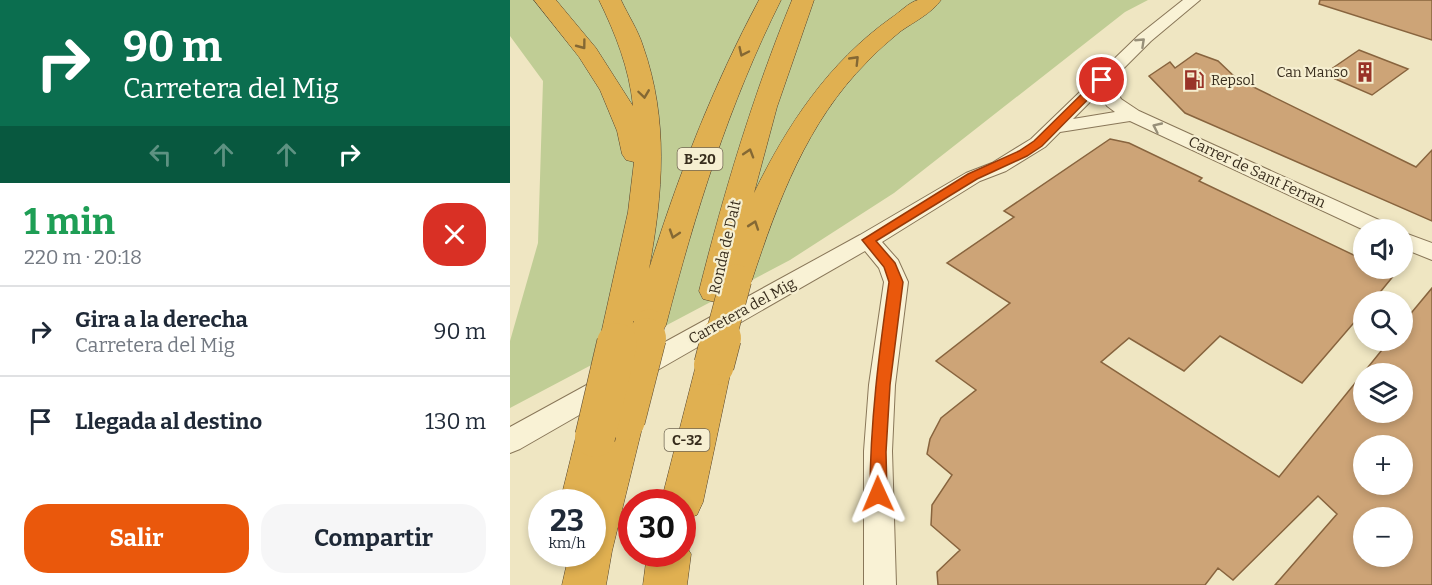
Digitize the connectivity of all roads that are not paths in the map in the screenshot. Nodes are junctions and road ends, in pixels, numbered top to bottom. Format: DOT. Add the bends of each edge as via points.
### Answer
graph roads {
  1 [pos="545,0"];
  2 [pos="610,0"];
  3 [pos="770,0"];
  4 [pos="803,0"];
  5 [pos="930,0"];
  6 [pos="1172,0"];
  7 [pos="1192,0"];
  8 [pos="1102,80"];
  9 [pos="1132,115"];
  10 [pos="1054,127"];
  11 [pos="1022,136"];
  12 [pos="972,177"];
  13 [pos="1358,219"];
  14 [pos="868,240"];
  15 [pos="1413,244"];
  16 [pos="1432,252"];
  17 [pos="725,286"];
  18 [pos="626,296"];
  19 [pos="706,371"];
  20 [pos="610,429"];
  21 [pos="510,441"];
  22 [pos="587,489"];
  23 [pos="601,489"];
  24 [pos="680,489"];
  25 [pos="684,489"];
  26 [pos="569,567"];
  27 [pos="588,567"];
  28 [pos="567,585"];
  29 [pos="584,585"];
  30 [pos="880,585"];
  1 -- 18 [label="highway, one-way" via="601,70 621,105 631,135 638,199"];
  2 -- 18 [label="highway, one-way" via="630,44 643,87 650,149 647,198"];
  3 -- 20 [label="highway, B-20, one-way, bridge" via="706,141 672,241 649,326"];
  17 -- 4 [label="highway, Ronda de Dalt / B-20, one-way" via="734,209 761,114"];
  17 -- 5 [label="highway, one-way" via="768,190 813,109 870,45"];
  6 -- 11 [label="street, Carretera del Mig" via="1125,35"];
  8 -- 7 [label="street, Carretera del Mig, one-way" via="1168,17"];
  8 -- 9 [label="street, Carrer de Sant Ferran" via="1113,102"];
  8 -- 10 [label="street, Carretera del Mig"];
  9 -- 10 [label="street"];
  13 -- 9 [label="street, Carrer de Sant Ferran, one-way"];
  10 -- 11 [label="street"];
  10 -- 12 [label="street, Carretera del Mig" via="1023,154"];
  11 -- 12 [label="street, Carretera del Mig" via="981,164"];
  12 -- 14 [label="street, Carretera del Mig"];
  14 -- 21 [label="street, Carretera del Mig"];
  14 -- 30 [label="street" via="890,266 896,282 882,385 878,452"];
  15 -- 16 [label="street"];
  17 -- 19 [label="highway, Ronda de Dalt / C-32"];
  18 -- 20 [label="highway, bridge" via="616,343"];
  19 -- 24 [label="highway, Ronda de Dalt / C-32"];
  19 -- 25 [label="highway"];
  20 -- 22 [label="highway"];
  20 -- 23 [label="highway, B-20"];
  26 -- 28 [label="highway"];
  27 -- 29 [label="highway"];
}
